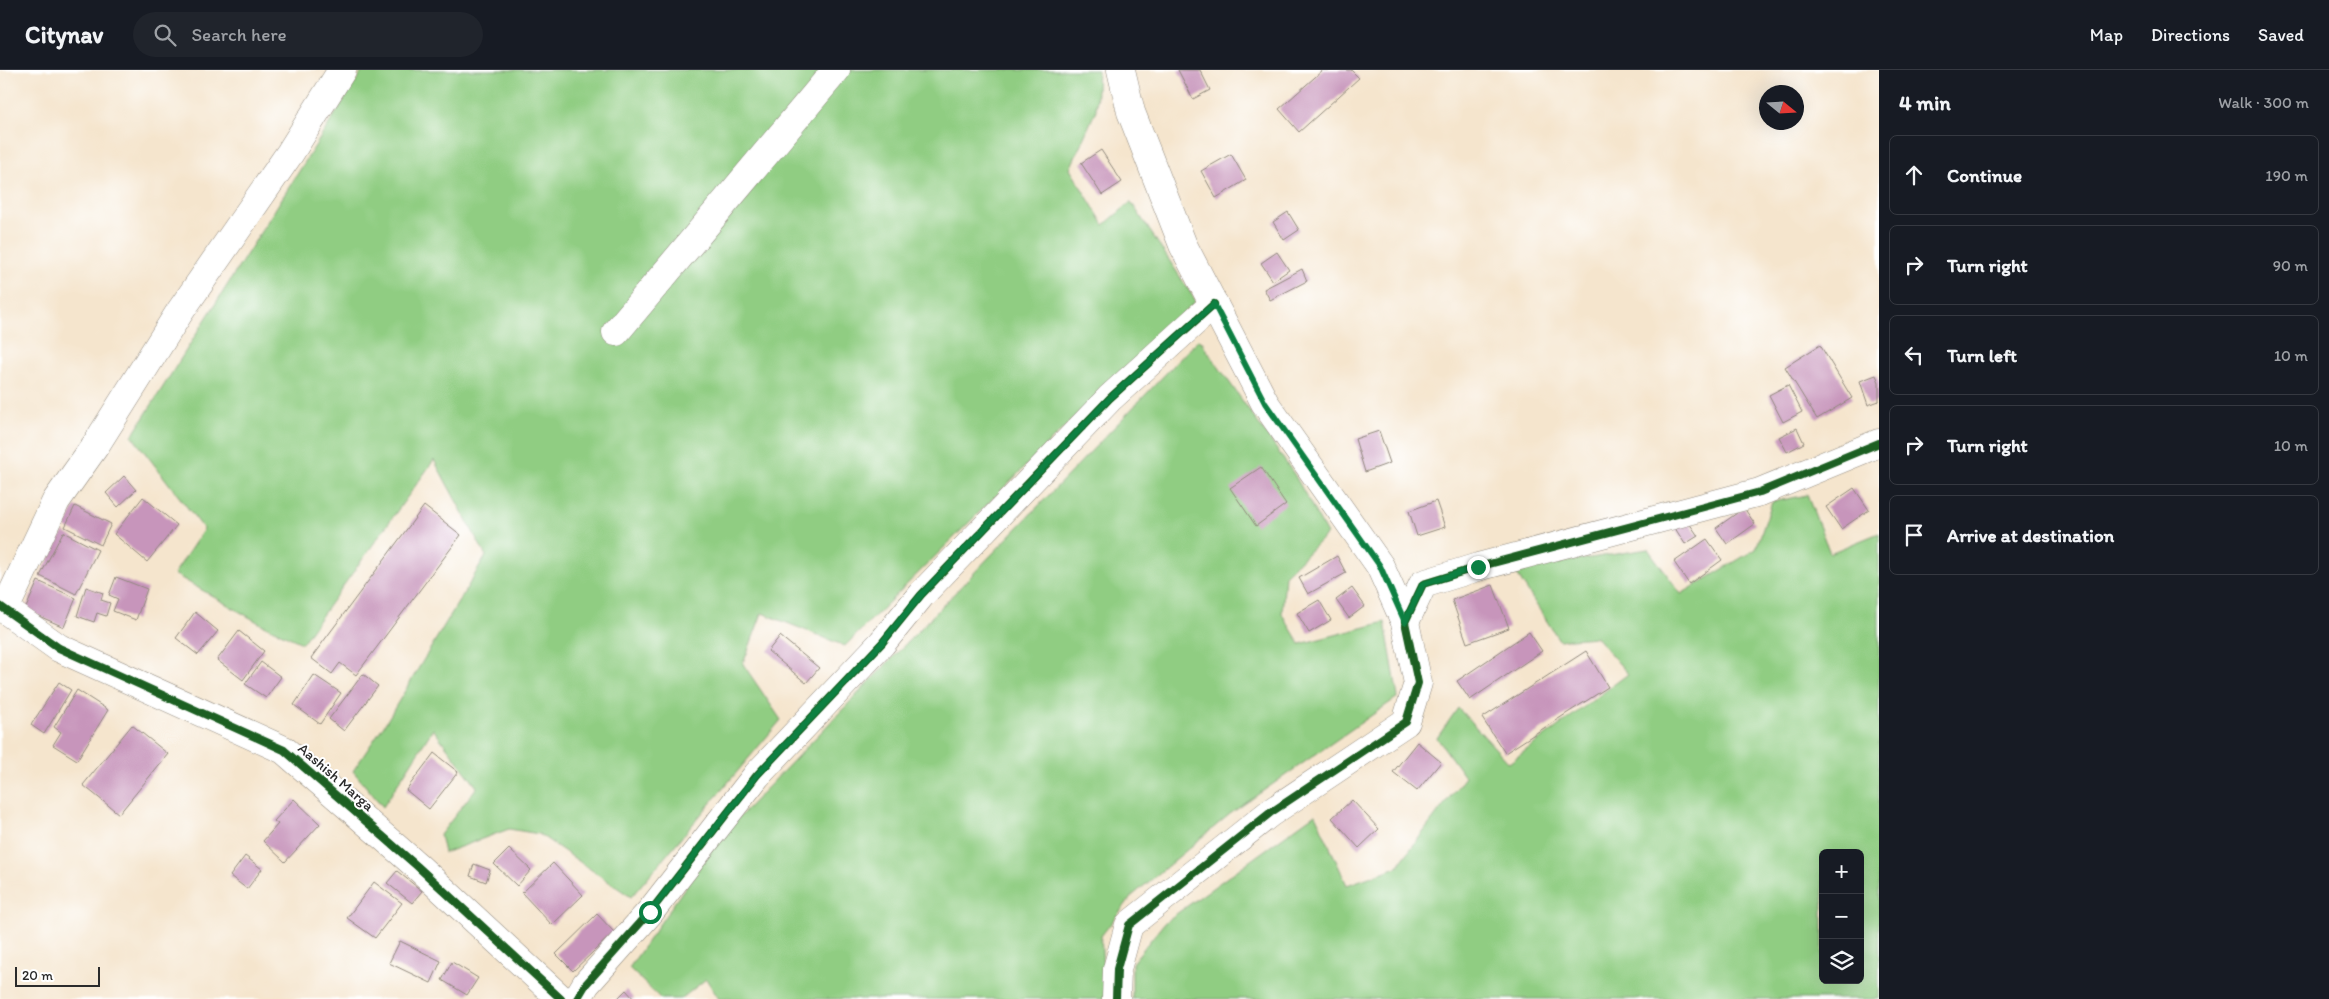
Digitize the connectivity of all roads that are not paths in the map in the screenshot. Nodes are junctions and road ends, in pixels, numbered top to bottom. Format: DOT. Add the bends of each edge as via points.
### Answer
graph roads {
  1 [pos="342,70"];
  2 [pos="836,70"];
  3 [pos="1121,70"];
  4 [pos="1214,304"];
  5 [pos="616,332"];
  6 [pos="1879,443"];
  7 [pos="2,608"];
  8 [pos="1405,622"];
  9 [pos="561,999"];
  10 [pos="577,999"];
  11 [pos="1116,999"];
  1 -- 7 [label="street" via="280,169 179,313 95,446 56,501"];
  2 -- 5 [label="street"];
  3 -- 4 [label="street" via="1131,112 1183,246"];
  4 -- 8 [label="street" via="1265,403 1380,566"];
  4 -- 10 [label="street" via="1110,398 921,595 882,643 757,775"];
  6 -- 8 [label="street" via="1760,492 1423,584"];
  7 -- 9 [label="street, Aashish Marga" via="59,648 284,750 417,866"];
  8 -- 11 [label="street" via="1418,683 1406,722 1270,813 1129,925 1117,969"];
}
